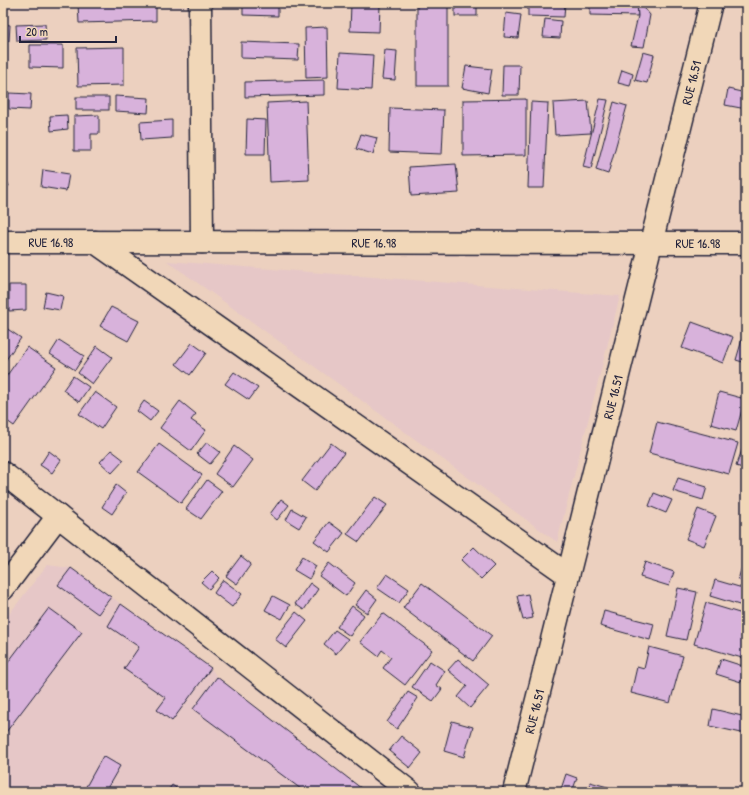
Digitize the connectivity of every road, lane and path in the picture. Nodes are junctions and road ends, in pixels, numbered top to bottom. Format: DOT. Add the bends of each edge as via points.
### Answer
graph roads {
  1 [pos="200,3"];
  2 [pos="712,3"];
  3 [pos="3,242"];
  4 [pos="95,242"];
  5 [pos="202,242"];
  6 [pos="651,242"];
  7 [pos="746,243"];
  8 [pos="3,473"];
  9 [pos="58,516"];
  10 [pos="568,575"];
  11 [pos="3,588"];
  12 [pos="410,792"];
  13 [pos="514,792"];
  1 -- 5 [label="street"];
  2 -- 6 [label="street, RUE 16.51"];
  3 -- 4 [label="street, RUE 16.98"];
  4 -- 5 [label="street, RUE 16.98"];
  4 -- 10 [label="street"];
  5 -- 6 [label="street, RUE 16.98"];
  6 -- 7 [label="street, RUE 16.98"];
  6 -- 10 [label="street, RUE 16.51"];
  8 -- 9 [label="street"];
  9 -- 11 [label="street"];
  9 -- 12 [label="street"];
  10 -- 13 [label="street, RUE 16.51"];
}
